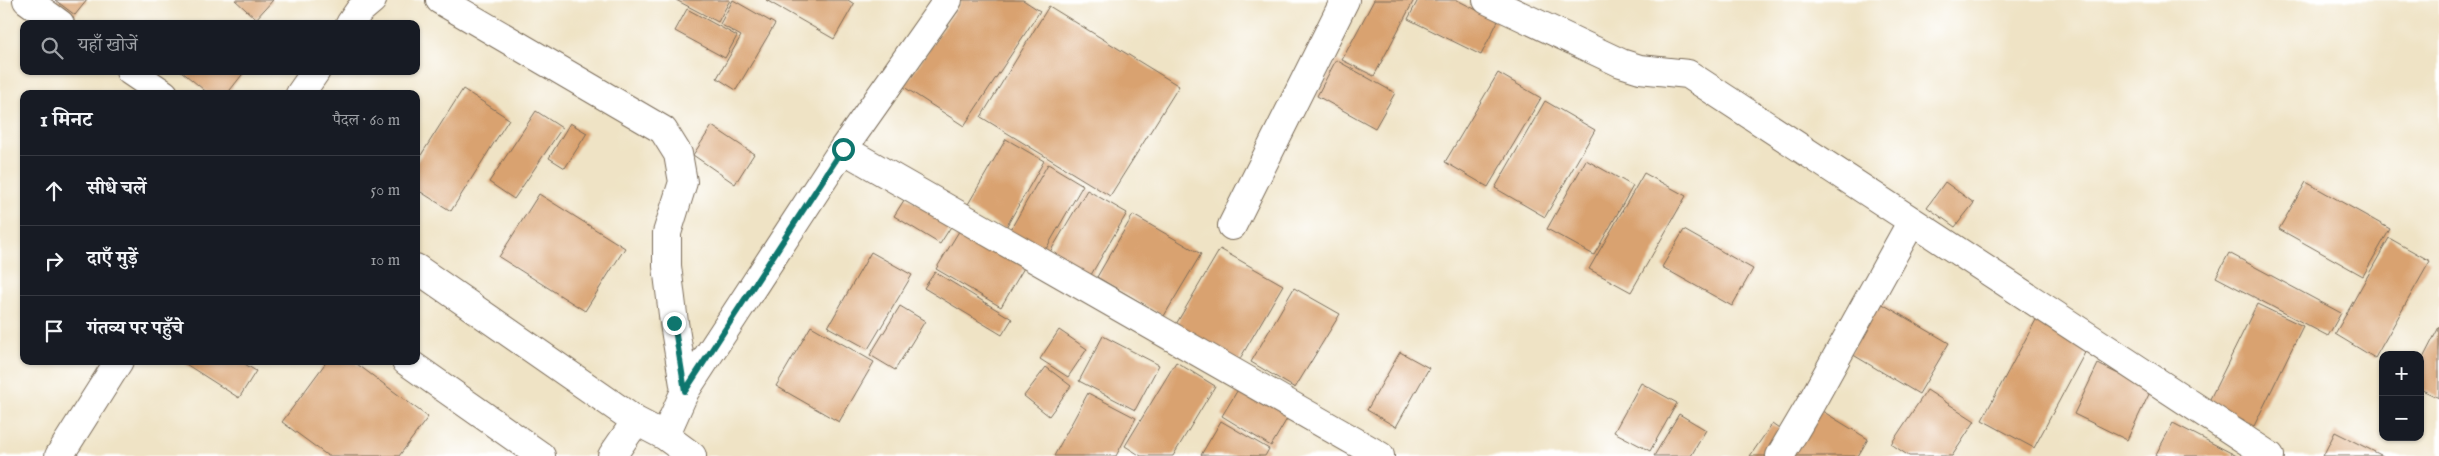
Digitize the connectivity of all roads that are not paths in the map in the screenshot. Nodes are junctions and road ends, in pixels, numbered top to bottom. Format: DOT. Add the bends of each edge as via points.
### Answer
graph roads {
  1 [pos="26,0"];
  2 [pos="372,0"];
  3 [pos="440,0"];
  4 [pos="948,0"];
  5 [pos="1345,0"];
  6 [pos="1503,3"];
  7 [pos="54,20"];
  8 [pos="353,20"];
  9 [pos="136,75"];
  10 [pos="313,75"];
  11 [pos="158,90"];
  12 [pos="303,90"];
  13 [pos="843,149"];
  14 [pos="1912,221"];
  15 [pos="1232,226"];
  16 [pos="420,271"];
  17 [pos="116,365"];
  18 [pos="412,365"];
  19 [pos="685,391"];
  20 [pos="636,421"];
  21 [pos="665,436"];
  22 [pos="59,456"];
  23 [pos="541,456"];
  24 [pos="612,456"];
  25 [pos="692,456"];
  26 [pos="1380,456"];
  27 [pos="1780,456"];
  28 [pos="2270,456"];
  1 -- 7 [label="street"];
  2 -- 8 [label="street"];
  3 -- 19 [label="street" via="663,130 678,154 683,182 667,233 667,266"];
  4 -- 13 [label="street"];
  5 -- 15 [label="street"];
  6 -- 14 [label="street" via="1621,63 1640,69 1688,74"];
  9 -- 11 [label="street"];
  10 -- 12 [label="street"];
  13 -- 19 [label="street"];
  13 -- 26 [label="street"];
  14 -- 27 [label="street"];
  14 -- 28 [label="street"];
  16 -- 20 [label="street"];
  17 -- 22 [label="street"];
  18 -- 23 [label="street"];
  19 -- 21 [label="street"];
  20 -- 21 [label="street"];
  20 -- 24 [label="street"];
  21 -- 25 [label="street"];
}
